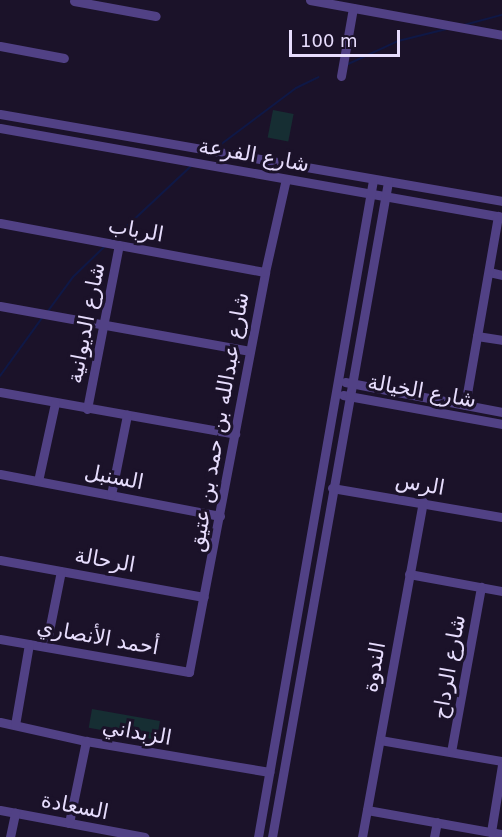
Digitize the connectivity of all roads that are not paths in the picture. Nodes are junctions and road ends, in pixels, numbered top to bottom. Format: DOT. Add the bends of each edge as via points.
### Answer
graph roads {
  1 [pos="310,0"];
  2 [pos="74,1"];
  3 [pos="350,5"];
  4 [pos="156,16"];
  5 [pos="502,35"];
  6 [pos="0,46"];
  7 [pos="64,58"];
  8 [pos="340,76"];
  9 [pos="0,114"];
  10 [pos="0,128"];
  11 [pos="286,179"];
  12 [pos="373,180"];
  13 [pos="388,182"];
  14 [pos="371,194"];
  15 [pos="386,196"];
  16 [pos="502,201"];
  17 [pos="500,217"];
  18 [pos="366,220"];
  19 [pos="382,221"];
  20 [pos="0,223"];
  21 [pos="119,245"];
  22 [pos="265,272"];
  23 [pos="489,272"];
  24 [pos="502,275"];
  25 [pos="0,306"];
  26 [pos="104,326"];
  27 [pos="477,336"];
  28 [pos="502,340"];
  29 [pos="250,351"];
  30 [pos="337,381"];
  31 [pos="351,383"];
  32 [pos="375,388"];
  33 [pos="0,392"];
  34 [pos="335,393"];
  35 [pos="349,396"];
  36 [pos="369,399"];
  37 [pos="55,403"];
  38 [pos="465,405"];
  39 [pos="87,409"];
  40 [pos="502,412"];
  41 [pos="127,415"];
  42 [pos="502,424"];
  43 [pos="235,434"];
  44 [pos="0,474"];
  45 [pos="38,480"];
  46 [pos="332,488"];
  47 [pos="111,495"];
  48 [pos="423,502"];
  49 [pos="220,516"];
  50 [pos="502,517"];
  51 [pos="0,560"];
  52 [pos="61,571"];
  53 [pos="409,574"];
  54 [pos="481,587"];
  55 [pos="502,591"];
  56 [pos="204,597"];
  57 [pos="0,639"];
  58 [pos="29,644"];
  59 [pos="46,646"];
  60 [pos="189,672"];
  61 [pos="0,722"];
  62 [pos="15,725"];
  63 [pos="380,740"];
  64 [pos="86,741"];
  65 [pos="451,752"];
  66 [pos="502,763"];
  67 [pos="268,772"];
  68 [pos="0,810"];
  69 [pos="367,810"];
  70 [pos="15,813"];
  71 [pos="437,822"];
  72 [pos="69,823"];
  73 [pos="491,832"];
  74 [pos="478,834"];
  75 [pos="502,834"];
  76 [pos="10,837"];
  77 [pos="144,837"];
  78 [pos="258,837"];
  79 [pos="272,837"];
  80 [pos="362,837"];
  81 [pos="434,837"];
  1 -- 3 [label="street"];
  2 -- 4 [label="street"];
  3 -- 5 [label="street"];
  3 -- 8 [label="street"];
  6 -- 7 [label="street"];
  9 -- 12 [label="street, شارع الفرعة"];
  10 -- 11 [label="street, شارع الفرعة"];
  11 -- 14 [label="street, شارع الفرعة"];
  11 -- 22 [label="street, شارع عبدالله بن حمد بن عتيق"];
  12 -- 13 [label="street, شارع الفرعة"];
  12 -- 14 [label="street"];
  13 -- 15 [label="street"];
  13 -- 16 [label="street, شارع الفرعة"];
  14 -- 15 [label="street, شارع الفرعة"];
  14 -- 18 [label="street"];
  15 -- 17 [label="street, شارع الفرعة"];
  15 -- 19 [label="street"];
  17 -- 23 [label="street"];
  18 -- 19 [label="street" via="378,205"];
  18 -- 30 [label="street"];
  19 -- 31 [label="street"];
  20 -- 21 [label="street, الرباب"];
  21 -- 22 [label="street, الرباب"];
  21 -- 26 [label="street, شارع الديوانية"];
  22 -- 29 [label="street, شارع عبدالله بن حمد بن عتيق"];
  23 -- 24 [label="street"];
  23 -- 27 [label="street"];
  25 -- 26 [label="street"];
  26 -- 29 [label="street"];
  26 -- 39 [label="street, شارع الديوانية"];
  27 -- 28 [label="street"];
  27 -- 38 [label="street"];
  29 -- 43 [label="street, شارع عبدالله بن حمد بن عتيق"];
  30 -- 31 [label="street, شارع الخيالة"];
  30 -- 34 [label="street"];
  31 -- 32 [label="street, شارع الخيالة"];
  31 -- 35 [label="street"];
  32 -- 36 [label="street" via="367,392"];
  32 -- 38 [label="street, شارع الخيالة"];
  33 -- 37 [label="street"];
  34 -- 35 [label="street, شارع الخيالة"];
  34 -- 67 [label="street"];
  35 -- 36 [label="street, شارع الخيالة"];
  35 -- 46 [label="street"];
  36 -- 42 [label="street, شارع الخيالة"];
  37 -- 39 [label="street"];
  37 -- 45 [label="street"];
  38 -- 40 [label="street, شارع الخيالة"];
  39 -- 41 [label="street"];
  41 -- 43 [label="street"];
  41 -- 47 [label="street"];
  43 -- 49 [label="street, شارع عبدالله بن حمد بن عتيق"];
  44 -- 45 [label="street, السنبل"];
  45 -- 47 [label="street, السنبل"];
  46 -- 48 [label="street, الرس"];
  46 -- 79 [label="street"];
  47 -- 49 [label="street, السنبل"];
  48 -- 50 [label="street, الرس"];
  48 -- 53 [label="street, الندوة"];
  49 -- 56 [label="street, شارع عبدالله بن حمد بن عتيق"];
  51 -- 52 [label="street, الرحالة"];
  52 -- 56 [label="street, الرحالة"];
  52 -- 59 [label="street"];
  53 -- 54 [label="street"];
  53 -- 63 [label="street, الندوة"];
  54 -- 55 [label="street"];
  54 -- 65 [label="street, شارع الرداح"];
  56 -- 60 [label="street, شارع عبدالله بن حمد بن عتيق"];
  57 -- 58 [label="street, أحمد الأنصاري"];
  58 -- 59 [label="street, أحمد الأنصاري"];
  58 -- 62 [label="street"];
  59 -- 60 [label="street, أحمد الأنصاري"];
  61 -- 62 [label="street, الزبداني"];
  62 -- 64 [label="street, الزبداني"];
  63 -- 65 [label="street"];
  63 -- 69 [label="street, الندوة"];
  64 -- 67 [label="street, الزبداني"];
  64 -- 72 [label="street"];
  65 -- 66 [label="street"];
  66 -- 73 [label="street"];
  67 -- 78 [label="street"];
  68 -- 70 [label="street, السعادة"];
  69 -- 71 [label="street"];
  69 -- 80 [label="street, الندوة"];
  70 -- 72 [label="street, السعادة"];
  70 -- 76 [label="street"];
  71 -- 74 [label="street"];
  71 -- 81 [label="street"];
  72 -- 77 [label="street, السعادة"];
  73 -- 74 [label="street"];
  73 -- 75 [label="street"];
}
